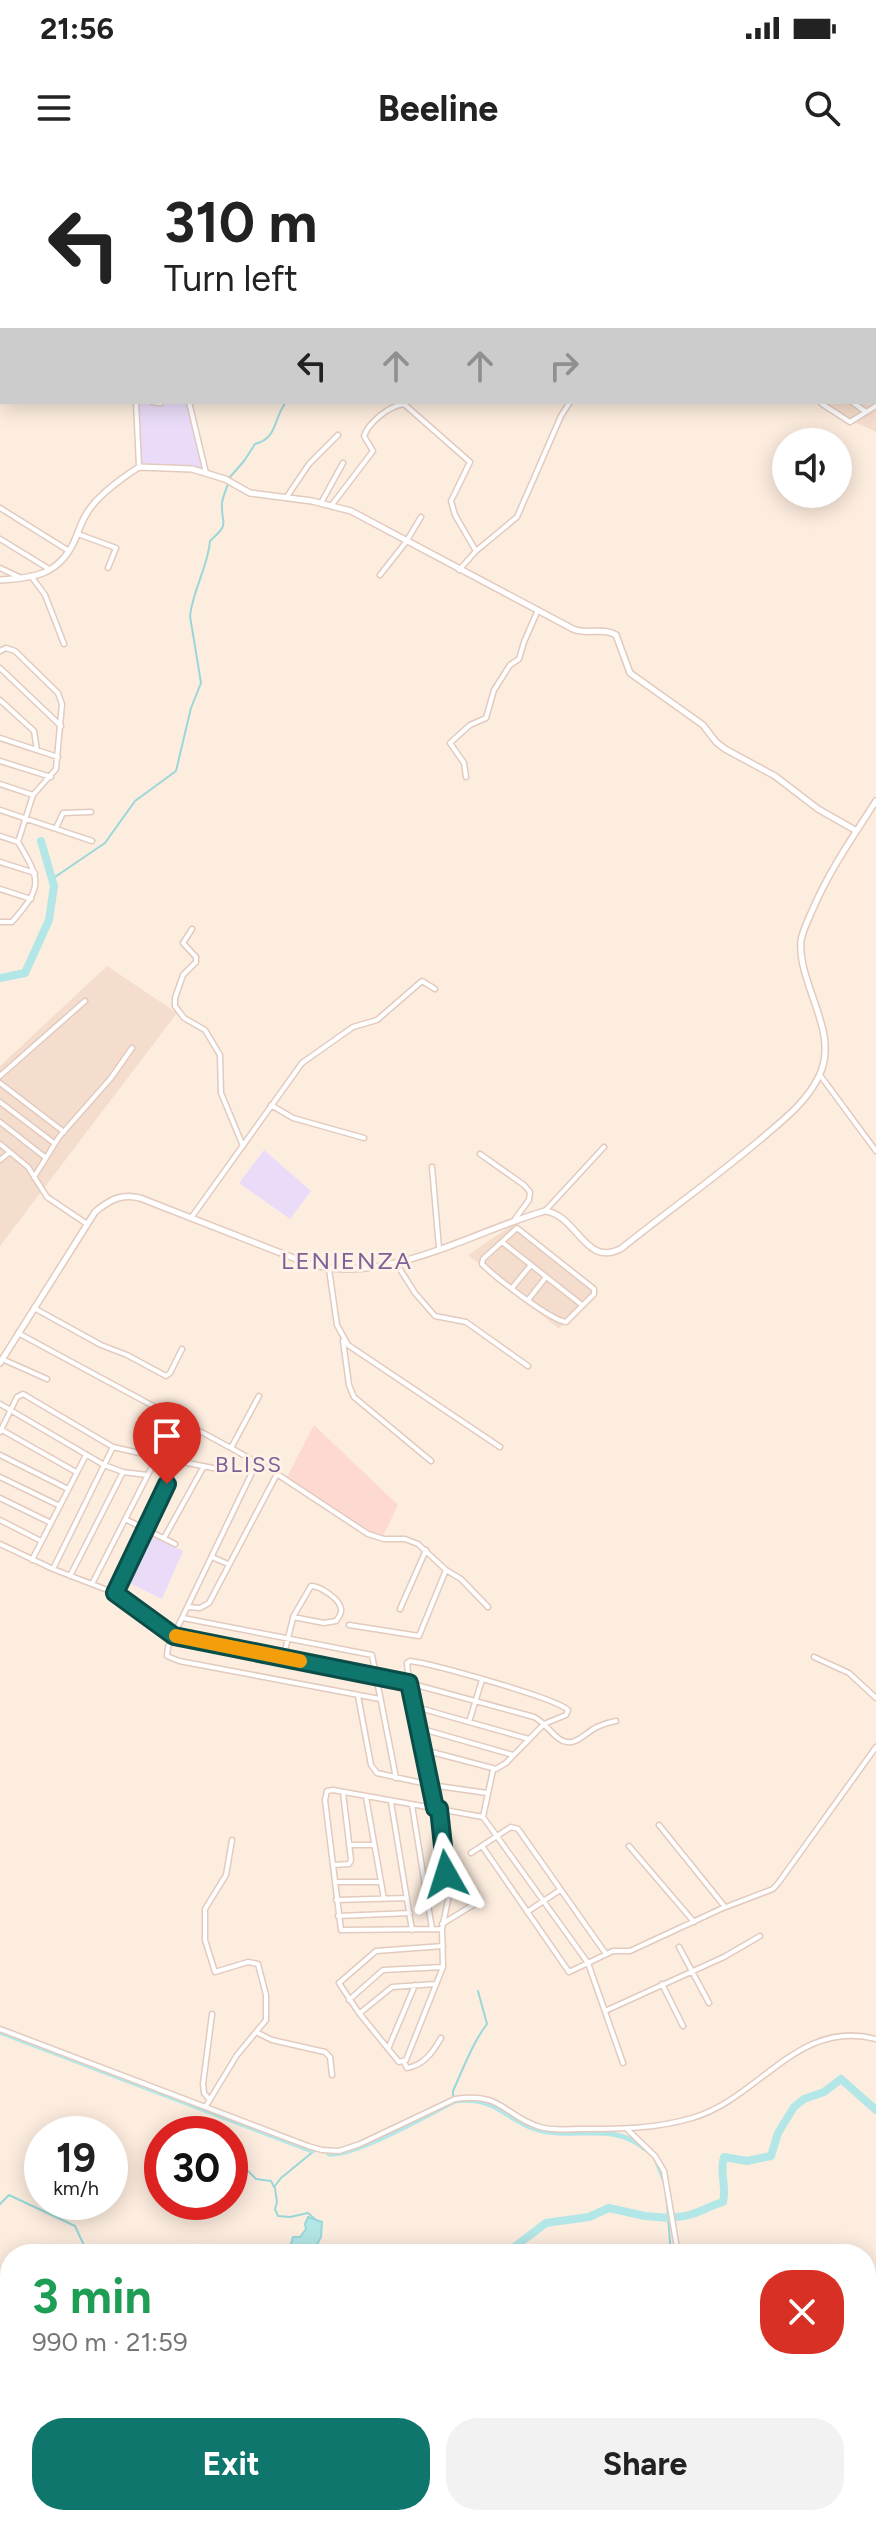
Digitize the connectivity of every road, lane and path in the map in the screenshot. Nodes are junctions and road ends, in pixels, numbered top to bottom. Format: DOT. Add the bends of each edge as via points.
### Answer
graph roads {
  1 [pos="136,404"];
  2 [pos="189,404"];
  3 [pos="569,404"];
  4 [pos="822,404"];
  5 [pos="855,404"];
  6 [pos="876,406"];
  7 [pos="866,412"];
  8 [pos="338,435"];
  9 [pos="343,463"];
  10 [pos="139,467"];
  11 [pos="206,473"];
  12 [pos="286,498"];
  13 [pos="321,503"];
  14 [pos="331,506"];
  15 [pos="0,508"];
  16 [pos="421,517"];
  17 [pos="78,534"];
  18 [pos="0,539"];
  19 [pos="406,542"];
  20 [pos="70,551"];
  21 [pos="476,551"];
  22 [pos="0,568"];
  23 [pos="108,568"];
  24 [pos="51,570"];
  25 [pos="459,570"];
  26 [pos="380,575"];
  27 [pos="31,576"];
  28 [pos="22,578"];
  29 [pos="0,580"];
  30 [pos="538,610"];
  31 [pos="64,644"];
  32 [pos="0,651"];
  33 [pos="0,668"];
  34 [pos="0,700"];
  35 [pos="61,726"];
  36 [pos="0,738"];
  37 [pos="37,750"];
  38 [pos="59,757"];
  39 [pos="0,761"];
  40 [pos="51,777"];
  41 [pos="466,777"];
  42 [pos="0,784"];
  43 [pos="33,795"];
  44 [pos="876,801"];
  45 [pos="0,810"];
  46 [pos="91,812"];
  47 [pos="25,818"];
  48 [pos="56,828"];
  49 [pos="855,830"];
  50 [pos="0,836"];
  51 [pos="92,841"];
  52 [pos="18,842"];
  53 [pos="0,862"];
  54 [pos="35,873"];
  55 [pos="0,889"];
  56 [pos="31,899"];
  57 [pos="0,922"];
  58 [pos="192,929"];
  59 [pos="435,989"];
  60 [pos="85,1001"];
  61 [pos="132,1048"];
  62 [pos="820,1075"];
  63 [pos="0,1076"];
  64 [pos="0,1083"];
  65 [pos="0,1102"];
  66 [pos="271,1105"];
  67 [pos="0,1122"];
  68 [pos="64,1132"];
  69 [pos="364,1138"];
  70 [pos="54,1143"];
  71 [pos="0,1144"];
  72 [pos="243,1146"];
  73 [pos="604,1147"];
  74 [pos="876,1151"];
  75 [pos="10,1152"];
  76 [pos="480,1154"];
  77 [pos="46,1158"];
  78 [pos="0,1160"];
  79 [pos="432,1167"];
  80 [pos="34,1177"];
  81 [pos="545,1211"];
  82 [pos="191,1218"];
  83 [pos="511,1221"];
  84 [pos="87,1224"];
  85 [pos="515,1229"];
  86 [pos="502,1242"];
  87 [pos="439,1248"];
  88 [pos="396,1263"];
  89 [pos="531,1265"];
  90 [pos="329,1269"];
  91 [pos="546,1277"];
  92 [pos="512,1288"];
  93 [pos="528,1300"];
  94 [pos="582,1305"];
  95 [pos="34,1308"];
  96 [pos="18,1333"];
  97 [pos="342,1338"];
  98 [pos="182,1349"];
  99 [pos="1,1361"];
  100 [pos="528,1366"];
  101 [pos="47,1379"];
  102 [pos="259,1396"];
  103 [pos="0,1404"];
  104 [pos="9,1410"];
  105 [pos="1,1431"];
  106 [pos="113,1447"];
  107 [pos="500,1447"];
  108 [pos="231,1448"];
  109 [pos="0,1455"];
  110 [pos="86,1455"];
  111 [pos="157,1457"];
  112 [pos="178,1461"];
  113 [pos="431,1461"];
  114 [pos="257,1462"];
  115 [pos="104,1465"];
  116 [pos="204,1466"];
  117 [pos="218,1469"];
  118 [pos="76,1472"];
  119 [pos="123,1472"];
  120 [pos="277,1474"];
  121 [pos="147,1475"];
  122 [pos="0,1477"];
  123 [pos="68,1489"];
  124 [pos="0,1498"];
  125 [pos="60,1506"];
  126 [pos="125,1519"];
  127 [pos="0,1520"];
  128 [pos="51,1523"];
  129 [pos="145,1529"];
  130 [pos="164,1538"];
  131 [pos="41,1541"];
  132 [pos="0,1544"];
  133 [pos="175,1544"];
  134 [pos="426,1550"];
  135 [pos="212,1557"];
  136 [pos="32,1560"];
  137 [pos="228,1564"];
  138 [pos="53,1569"];
  139 [pos="446,1570"];
  140 [pos="70,1576"];
  141 [pos="92,1584"];
  142 [pos="115,1593"];
  143 [pos="188,1607"];
  144 [pos="488,1607"];
  145 [pos="400,1609"];
  146 [pos="293,1617"];
  147 [pos="183,1618"];
  148 [pos="349,1625"];
  149 [pos="174,1636"];
  150 [pos="287,1637"];
  151 [pos="814,1657"];
  152 [pos="283,1658"];
  153 [pos="378,1677"];
  154 [pos="482,1680"];
  155 [pos="409,1683"];
  156 [pos="358,1696"];
  157 [pos="876,1698"];
  158 [pos="380,1699"];
  159 [pos="476,1701"];
  160 [pos="414,1706"];
  161 [pos="616,1721"];
  162 [pos="469,1722"];
  163 [pos="544,1724"];
  164 [pos="419,1728"];
  165 [pos="529,1739"];
  166 [pos="876,1747"];
  167 [pos="424,1750"];
  168 [pos="514,1755"];
  169 [pos="493,1770"];
  170 [pos="396,1778"];
  171 [pos="431,1785"];
  172 [pos="343,1792"];
  173 [pos="487,1793"];
  174 [pos="366,1797"];
  175 [pos="391,1802"];
  176 [pos="412,1805"];
  177 [pos="437,1809"];
  178 [pos="483,1817"];
  179 [pos="659,1825"];
  180 [pos="496,1835"];
  181 [pos="232,1840"];
  182 [pos="349,1845"];
  183 [pos="374,1845"];
  184 [pos="482,1846"];
  185 [pos="629,1846"];
  186 [pos="471,1853"];
  187 [pos="444,1860"];
  188 [pos="333,1865"];
  189 [pos="335,1882"];
  190 [pos="380,1882"];
  191 [pos="560,1890"];
  192 [pos="407,1898"];
  193 [pos="384,1899"];
  194 [pos="336,1900"];
  195 [pos="544,1901"];
  196 [pos="725,1907"];
  197 [pos="527,1912"];
  198 [pos="410,1913"];
  199 [pos="338,1916"];
  200 [pos="694,1922"];
  201 [pos="442,1927"];
  202 [pos="412,1930"];
  203 [pos="432,1930"];
  204 [pos="760,1936"];
  205 [pos="443,1946"];
  206 [pos="679,1947"];
  207 [pos="606,1954"];
  208 [pos="588,1963"];
  209 [pos="443,1967"];
  210 [pos="692,1972"];
  211 [pos="436,1984"];
  212 [pos="662,1984"];
  213 [pos="415,1985"];
  214 [pos="349,2000"];
  215 [pos="709,2003"];
  216 [pos="605,2011"];
  217 [pos="359,2013"];
  218 [pos="212,2014"];
  219 [pos="683,2026"];
  220 [pos="0,2029"];
  221 [pos="258,2033"];
  222 [pos="441,2038"];
  223 [pos="876,2039"];
  224 [pos="388,2049"];
  225 [pos="404,2062"];
  226 [pos="623,2063"];
  227 [pos="332,2075"];
  228 [pos="210,2100"];
  229 [pos="206,2106"];
  230 [pos="628,2130"];
  231 [pos="676,2244"];
  1 -- 10 [label="street"];
  2 -- 11 [label="street"];
  3 -- 21 [label="street" via="517,517"];
  4 -- 7 [label="street" via="850,422"];
  5 -- 7 [label="street"];
  6 -- 7 [label="street"];
  8 -- 12 [label="street"];
  9 -- 13 [label="street"];
  10 -- 11 [label="street"];
  10 -- 17 [label="street" via="91,508"];
  11 -- 12 [label="street" via="244,491"];
  12 -- 13 [label="street"];
  13 -- 14 [label="street"];
  14 -- 19 [label="street" via="367,517"];
  14 -- 21 [label="street" via="373,451 366,430 404,404 470,462 451,501"];
  15 -- 20 [label="street"];
  16 -- 19 [label="street"];
  17 -- 20 [label="street"];
  17 -- 23 [label="street" via="116,548"];
  18 -- 24 [label="street"];
  19 -- 25 [label="street"];
  19 -- 26 [label="street"];
  20 -- 24 [label="street"];
  21 -- 25 [label="street"];
  22 -- 28 [label="street"];
  24 -- 27 [label="street"];
  25 -- 30 [label="street"];
  27 -- 28 [label="street"];
  27 -- 31 [label="street" via="45,595"];
  28 -- 29 [label="street"];
  30 -- 41 [label="street" via="519,659 492,694 486,718 450,743 464,763"];
  30 -- 49 [label="street" via="579,632 616,635 630,673 703,725 725,749"];
  32 -- 35 [label="street" via="15,651 58,693"];
  33 -- 35 [label="street"];
  34 -- 37 [label="street" via="34,731"];
  35 -- 38 [label="street"];
  36 -- 37 [label="street"];
  37 -- 38 [label="street"];
  38 -- 40 [label="street"];
  39 -- 40 [label="street"];
  40 -- 43 [label="street"];
  42 -- 43 [label="street"];
  43 -- 47 [label="street"];
  44 -- 49 [label="street"];
  45 -- 47 [label="street"];
  46 -- 48 [label="street" via="63,813"];
  47 -- 48 [label="street"];
  47 -- 52 [label="street"];
  48 -- 51 [label="street"];
  49 -- 62 [label="street" via="824,881 801,941 804,973 823,1032"];
  50 -- 52 [label="street"];
  52 -- 54 [label="street"];
  53 -- 54 [label="street"];
  54 -- 56 [label="street"];
  55 -- 56 [label="street"];
  56 -- 57 [label="street" via="12,922"];
  58 -- 72 [label="street" via="183,943 196,962 183,975 175,1006 205,1030 220,1055 221,1093"];
  59 -- 66 [label="street" via="422,981 377,1020 353,1027 313,1053"];
  60 -- 63 [label="street"];
  61 -- 68 [label="street"];
  62 -- 74 [label="street"];
  62 -- 81 [label="street" via="774,1127 614,1253 596,1251 559,1214"];
  64 -- 68 [label="street"];
  65 -- 70 [label="street"];
  66 -- 69 [label="street" via="293,1118"];
  66 -- 72 [label="street"];
  67 -- 77 [label="street"];
  68 -- 70 [label="street"];
  70 -- 77 [label="street"];
  71 -- 75 [label="street"];
  72 -- 82 [label="street"];
  73 -- 81 [label="street"];
  75 -- 78 [label="street"];
  75 -- 80 [label="street"];
  76 -- 83 [label="street" via="530,1192"];
  77 -- 80 [label="street"];
  79 -- 87 [label="street"];
  80 -- 84 [label="street" via="47,1197"];
  81 -- 83 [label="street"];
  82 -- 84 [label="street" via="122,1196 103,1205"];
  82 -- 90 [label="street"];
  83 -- 85 [label="street"];
  83 -- 87 [label="street"];
  84 -- 95 [label="street"];
  85 -- 86 [label="street"];
  85 -- 94 [label="street" via="593,1287 594,1294"];
  86 -- 89 [label="street"];
  86 -- 92 [label="street" via="482,1264"];
  87 -- 88 [label="street"];
  88 -- 90 [label="street" via="367,1270"];
  88 -- 100 [label="street" via="435,1316 466,1322"];
  89 -- 91 [label="street"];
  89 -- 92 [label="street"];
  90 -- 97 [label="street"];
  91 -- 93 [label="street"];
  91 -- 94 [label="street"];
  92 -- 93 [label="street"];
  93 -- 94 [label="street" via="562,1322"];
  95 -- 96 [label="street"];
  95 -- 98 [label="street" via="166,1376"];
  96 -- 99 [label="street"];
  96 -- 108 [label="street"];
  97 -- 107 [label="street"];
  97 -- 113 [label="street" via="354,1397"];
  99 -- 101 [label="street"];
  102 -- 108 [label="street"];
  103 -- 104 [label="street"];
  104 -- 105 [label="street"];
  104 -- 106 [label="street" via="23,1394"];
  104 -- 110 [label="street"];
  105 -- 118 [label="street"];
  106 -- 111 [label="street"];
  106 -- 115 [label="street"];
  108 -- 114 [label="street"];
  109 -- 123 [label="street"];
  110 -- 115 [label="street"];
  110 -- 118 [label="street"];
  111 -- 112 [label="street"];
  111 -- 121 [label="street"];
  112 -- 116 [label="street"];
  112 -- 129 [label="street"];
  114 -- 120 [label="street"];
  114 -- 135 [label="street"];
  115 -- 119 [label="street"];
  115 -- 138 [label="street"];
  116 -- 117 [label="street"];
  116 -- 130 [label="street"];
  118 -- 123 [label="street"];
  119 -- 121 [label="street"];
  119 -- 140 [label="street"];
  120 -- 134 [label="street" via="368,1534 410,1540"];
  120 -- 137 [label="street"];
  121 -- 126 [label="street"];
  122 -- 125 [label="street"];
  123 -- 125 [label="street"];
  124 -- 128 [label="street"];
  125 -- 128 [label="street"];
  126 -- 129 [label="street"];
  126 -- 141 [label="street"];
  127 -- 131 [label="street"];
  128 -- 131 [label="street"];
  129 -- 130 [label="street"];
  129 -- 142 [label="street"];
  130 -- 133 [label="street"];
  131 -- 136 [label="street"];
  132 -- 136 [label="street"];
  134 -- 139 [label="street"];
  134 -- 145 [label="street"];
  135 -- 137 [label="street"];
  135 -- 143 [label="street"];
  136 -- 138 [label="street"];
  137 -- 143 [label="street" via="209,1603"];
  138 -- 140 [label="street"];
  139 -- 144 [label="street"];
  139 -- 148 [label="street" via="419,1636"];
  140 -- 141 [label="street"];
  141 -- 142 [label="street"];
  142 -- 149 [label="street"];
  143 -- 147 [label="street"];
  146 -- 146 [label="street" via="331,1623 341,1609 314,1585"];
  146 -- 150 [label="street"];
  147 -- 149 [label="street"];
  147 -- 150 [label="street"];
  149 -- 152 [label="street"];
  149 -- 156 [label="street" via="167,1652 172,1659"];
  150 -- 152 [label="street"];
  150 -- 153 [label="street" via="368,1653"];
  151 -- 157 [label="street" via="849,1673"];
  152 -- 153 [label="street"];
  153 -- 155 [label="street"];
  153 -- 158 [label="street"];
  154 -- 155 [label="street" via="410,1661"];
  154 -- 159 [label="street"];
  154 -- 163 [label="street" via="568,1708 566,1715"];
  155 -- 159 [label="street"];
  155 -- 160 [label="street"];
  156 -- 158 [label="street"];
  156 -- 170 [label="street" via="373,1770"];
  158 -- 170 [label="street"];
  159 -- 162 [label="street"];
  159 -- 163 [label="street"];
  160 -- 162 [label="street"];
  160 -- 164 [label="street"];
  161 -- 163 [label="street" via="573,1742 561,1740"];
  162 -- 165 [label="street"];
  163 -- 165 [label="street"];
  164 -- 167 [label="street"];
  164 -- 168 [label="street"];
  165 -- 168 [label="street"];
  166 -- 196 [label="street" via="773,1889"];
  167 -- 169 [label="street"];
  167 -- 171 [label="street"];
  168 -- 169 [label="street"];
  169 -- 173 [label="street"];
  170 -- 171 [label="street"];
  171 -- 173 [label="street"];
  171 -- 177 [label="street"];
  172 -- 174 [label="street"];
  172 -- 182 [label="street"];
  172 -- 188 [label="street" via="326,1794"];
  173 -- 178 [label="street"];
  174 -- 175 [label="street"];
  174 -- 183 [label="street"];
  175 -- 176 [label="street"];
  175 -- 192 [label="street"];
  176 -- 177 [label="street"];
  176 -- 203 [label="street"];
  177 -- 178 [label="street"];
  177 -- 187 [label="street"];
  178 -- 180 [label="street"];
  179 -- 196 [label="street"];
  180 -- 184 [label="street"];
  180 -- 191 [label="street" via="518,1829"];
  180 -- 195 [label="street"];
  181 -- 221 [label="street" via="224,1879 206,1905 205,1940 215,1972 251,1961 260,1967 266,2020"];
  182 -- 183 [label="street"];
  182 -- 188 [label="street" via="351,1862"];
  183 -- 190 [label="street"];
  184 -- 186 [label="street"];
  184 -- 197 [label="street"];
  185 -- 200 [label="street"];
  187 -- 201 [label="street" via="449,1895"];
  187 -- 201 [label="street" via="462,1876 473,1905"];
  188 -- 189 [label="street"];
  189 -- 190 [label="street"];
  189 -- 194 [label="street"];
  190 -- 193 [label="street"];
  191 -- 195 [label="street"];
  191 -- 207 [label="street"];
  192 -- 193 [label="street"];
  192 -- 198 [label="street"];
  193 -- 194 [label="street"];
  194 -- 199 [label="street"];
  195 -- 197 [label="street"];
  195 -- 208 [label="street"];
  196 -- 200 [label="street"];
  197 -- 208 [label="street" via="566,1971"];
  198 -- 199 [label="street"];
  198 -- 202 [label="street"];
  199 -- 202 [label="street" via="344,1932"];
  200 -- 207 [label="street" via="630,1951"];
  201 -- 203 [label="street"];
  201 -- 205 [label="street"];
  202 -- 203 [label="street"];
  204 -- 210 [label="street"];
  205 -- 209 [label="street"];
  205 -- 214 [label="street" via="375,1952 339,1983"];
  206 -- 210 [label="street"];
  207 -- 208 [label="street"];
  208 -- 216 [label="street"];
  209 -- 211 [label="street"];
  209 -- 214 [label="street" via="383,1970"];
  210 -- 212 [label="street"];
  210 -- 215 [label="street"];
  211 -- 213 [label="street"];
  211 -- 225 [label="street"];
  212 -- 216 [label="street"];
  212 -- 219 [label="street"];
  213 -- 217 [label="street" via="390,1988"];
  213 -- 224 [label="street"];
  214 -- 217 [label="street"];
  216 -- 226 [label="street"];
  217 -- 224 [label="street"];
  218 -- 228 [label="street" via="203,2084"];
  220 -- 229 [label="street"];
  221 -- 227 [label="street" via="325,2052"];
  221 -- 228 [label="street"];
  222 -- 225 [label="street" via="413,2068"];
  223 -- 230 [label="street" via="846,2034 804,2047 705,2113"];
  224 -- 225 [label="street"];
  228 -- 229 [label="street"];
  229 -- 230 [label="street" via="322,2150 339,2151 470,2097 490,2099 539,2127"];
  230 -- 231 [label="street" via="664,2171"];
}
